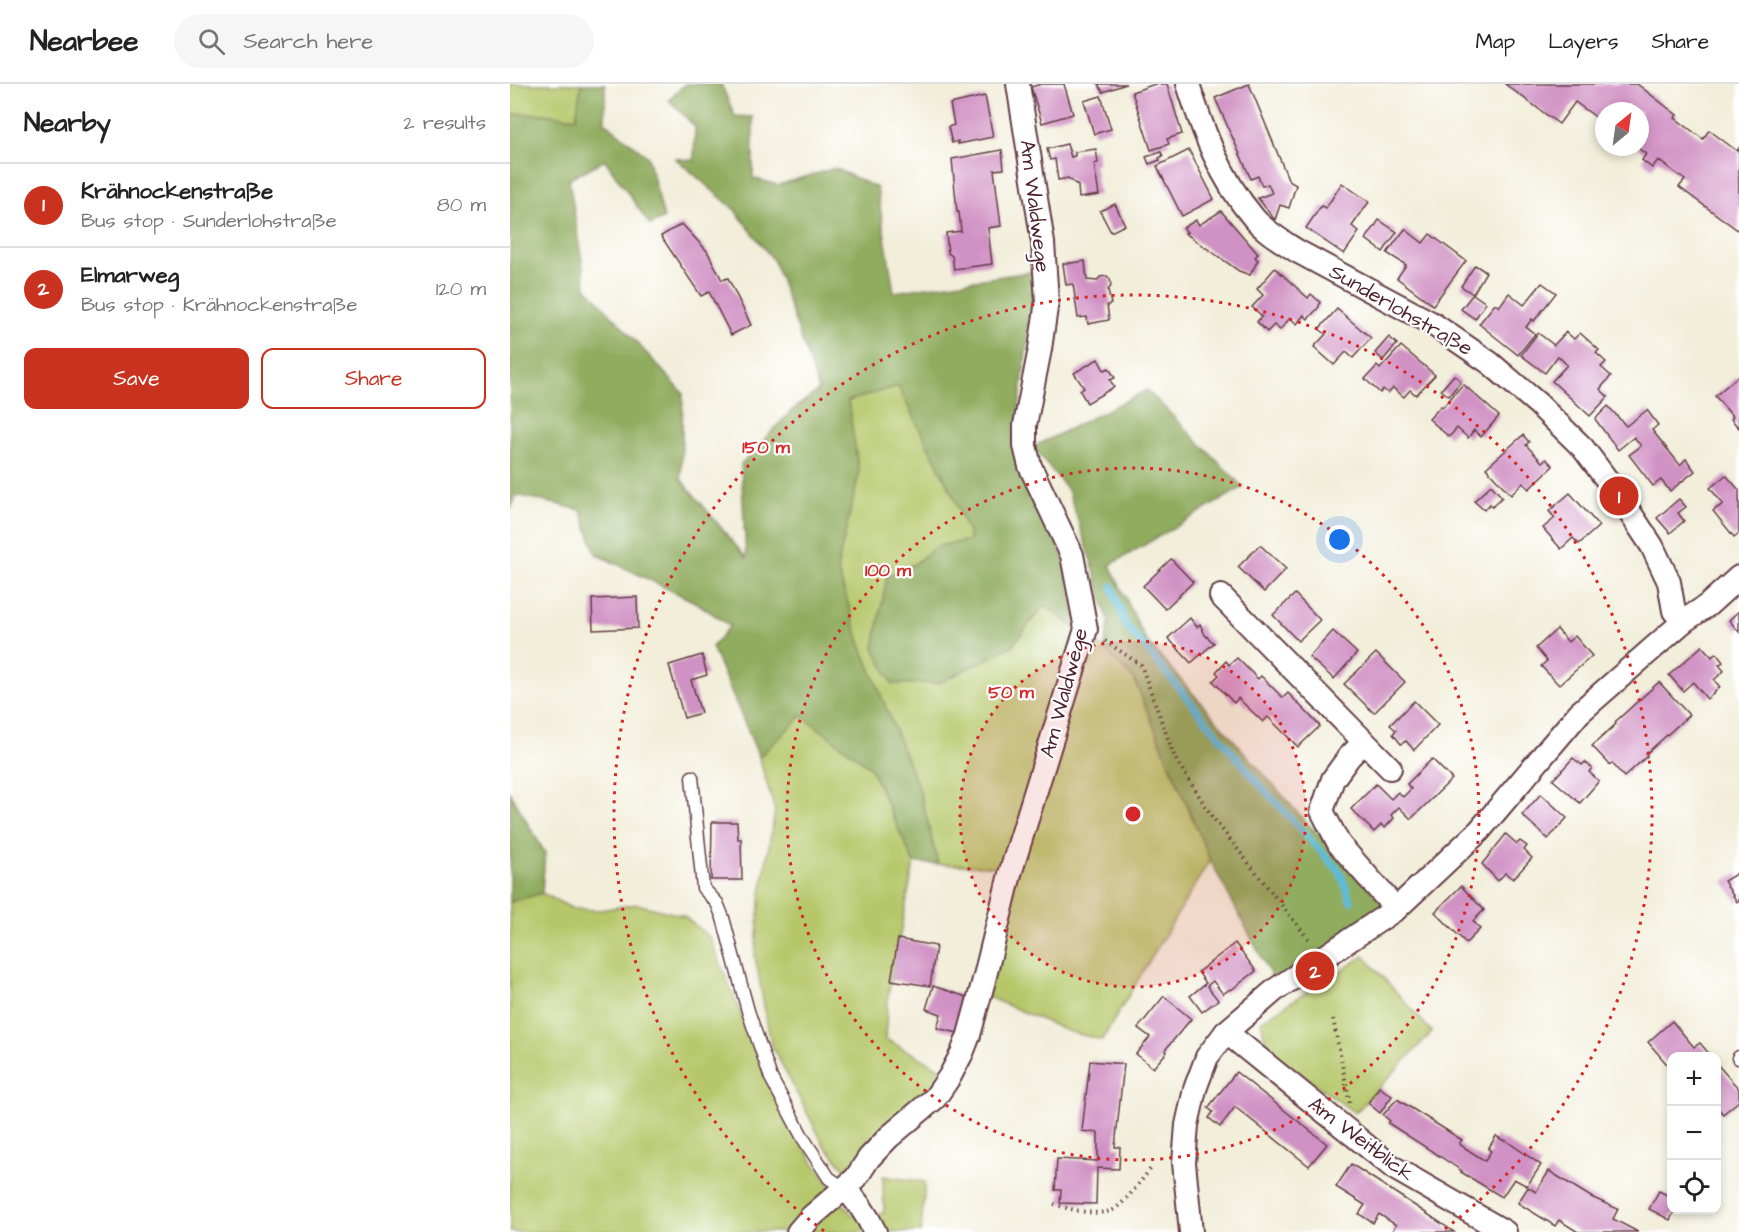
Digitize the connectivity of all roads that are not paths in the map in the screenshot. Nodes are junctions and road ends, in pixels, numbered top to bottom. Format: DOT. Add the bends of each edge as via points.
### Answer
graph roads {
  1 [pos="1018,84"];
  2 [pos="1188,84"];
  3 [pos="1739,577"];
  4 [pos="1221,596"];
  5 [pos="1684,621"];
  6 [pos="1364,742"];
  7 [pos="1390,768"];
  8 [pos="692,777"];
  9 [pos="1396,909"];
  10 [pos="1226,1032"];
  11 [pos="845,1189"];
  12 [pos="798,1232"];
  13 [pos="875,1232"];
  14 [pos="1191,1232"];
  15 [pos="1505,1232"];
  1 -- 11 [label="street, Am Waldwege" via="1043,243 1047,301 1025,425 1025,446 1030,466 1072,555 1086,629 1022,834 962,1053 934,1098 889,1137"];
  2 -- 5 [label="street, Sunderlohstraße" via="1215,158 1254,218 1277,238 1432,324 1490,363 1583,448 1652,546 1669,582 1674,610"];
  3 -- 5 [label="street"];
  4 -- 6 [label="street"];
  5 -- 9 [label="street" via="1579,713 1479,831"];
  6 -- 7 [label="street"];
  6 -- 9 [label="street" via="1333,779 1322,811 1339,844"];
  8 -- 11 [label="lane" via="703,888 717,903 723,918 771,1078 829,1178"];
  9 -- 10 [label="street" via="1275,990"];
  10 -- 14 [label="street" via="1207,1057 1186,1125 1184,1163"];
  10 -- 15 [label="street, Am Weitblick" via="1394,1168"];
  11 -- 12 [label="street, Am Waldwege"];
  11 -- 13 [label="street" via="858,1200"];
}
